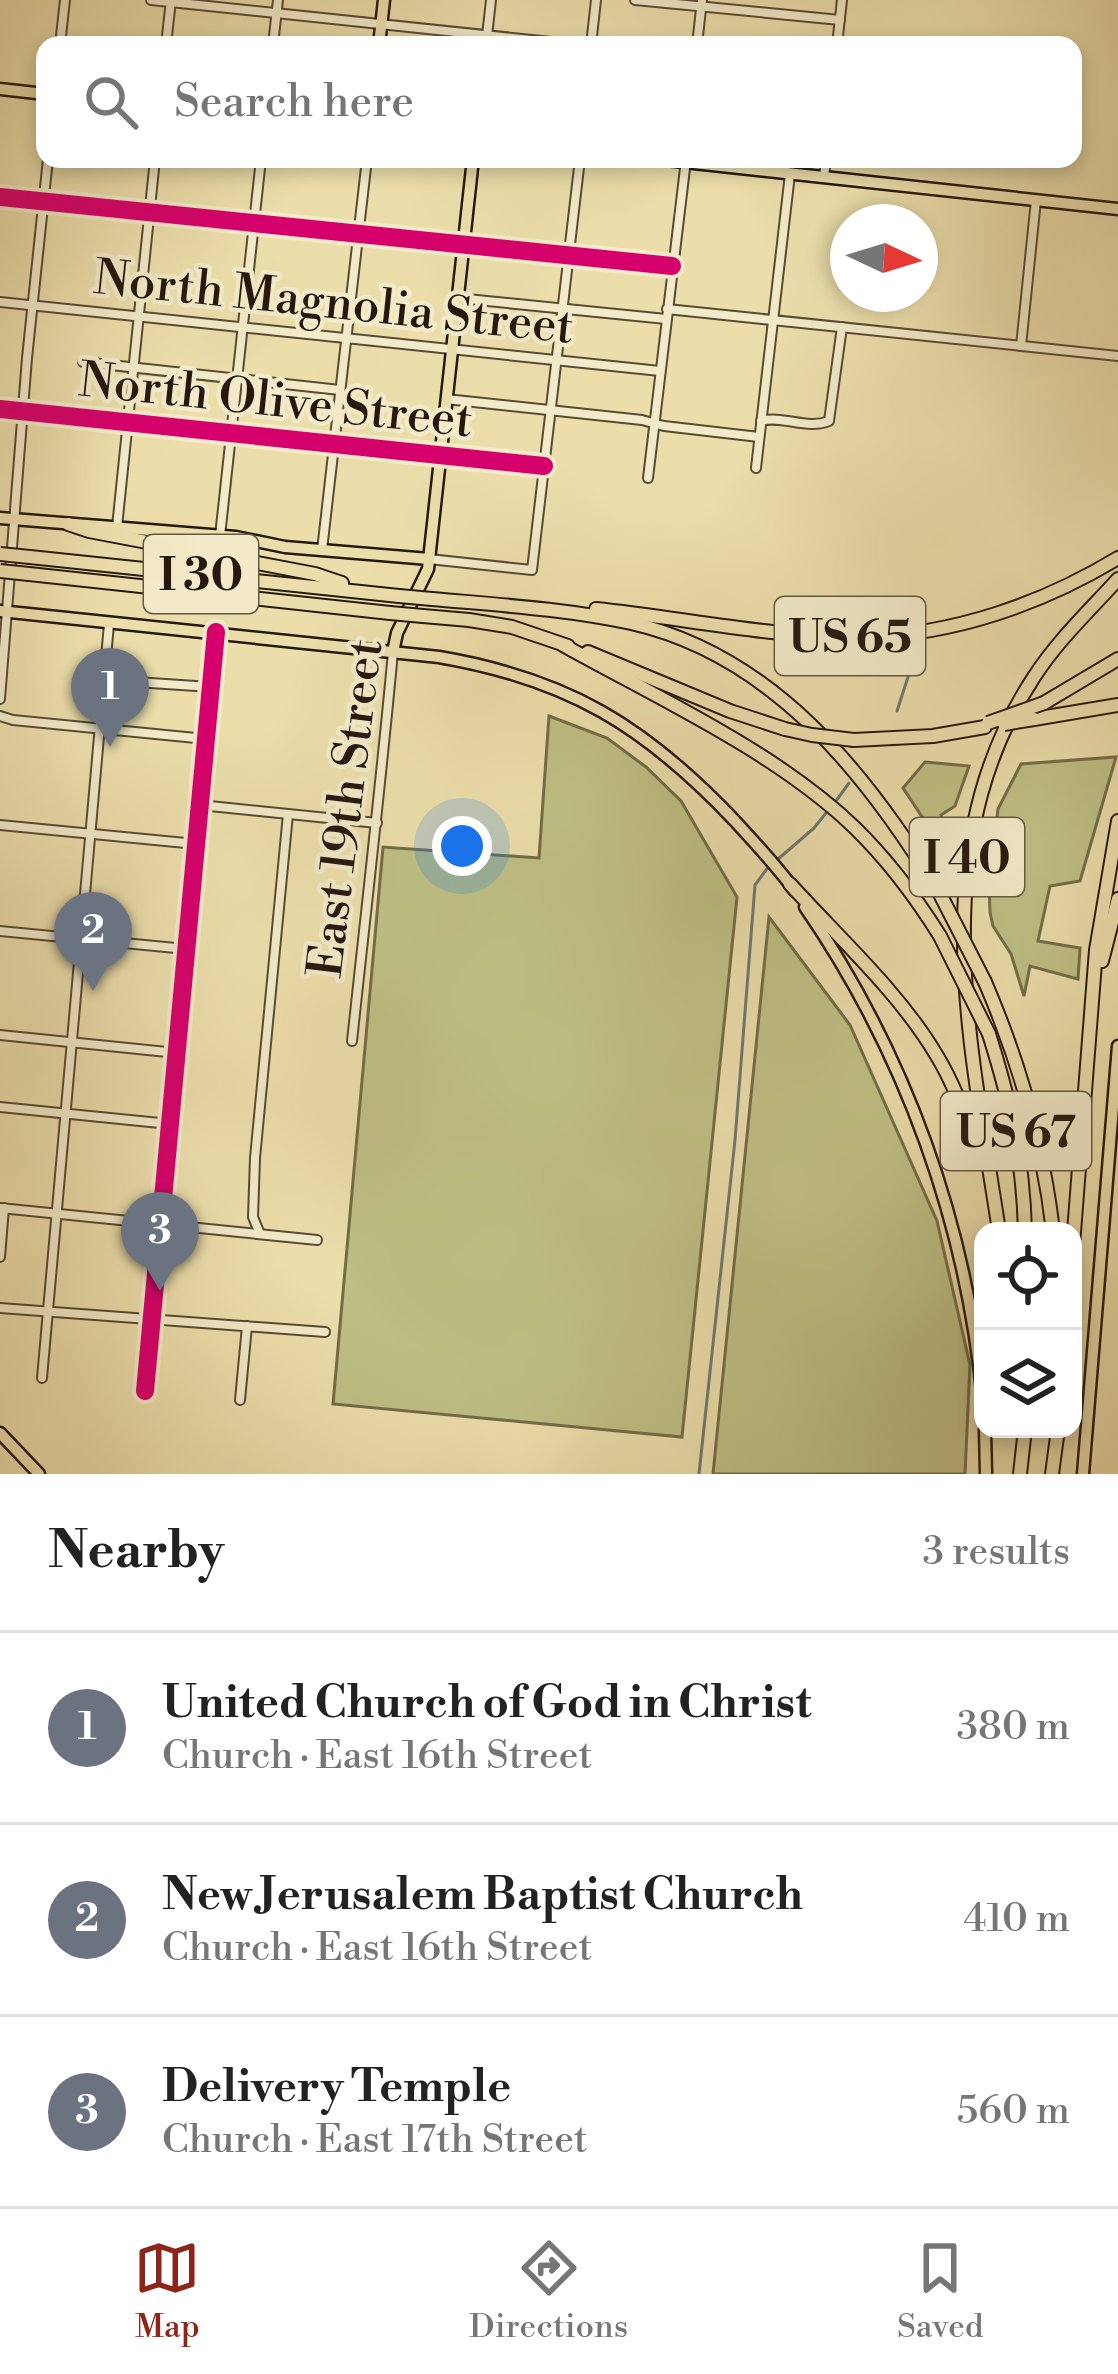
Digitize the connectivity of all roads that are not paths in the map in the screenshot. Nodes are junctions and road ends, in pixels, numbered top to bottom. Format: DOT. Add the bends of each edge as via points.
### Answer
graph roads {
  1 [pos="65,0"];
  2 [pos="152,0"];
  3 [pos="278,0"];
  4 [pos="384,0"];
  5 [pos="491,0"];
  6 [pos="596,0"];
  7 [pos="634,0"];
  8 [pos="842,0"];
  9 [pos="171,1"];
  10 [pos="702,3"];
  11 [pos="277,13"];
  12 [pos="840,20"];
  13 [pos="381,24"];
  14 [pos="61,36"];
  15 [pos="167,36"];
  16 [pos="274,36"];
  17 [pos="380,36"];
  18 [pos="460,36"];
  19 [pos="486,36"];
  20 [pos="592,36"];
  21 [pos="699,36"];
  22 [pos="838,36"];
  23 [pos="0,89"];
  24 [pos="36,93"];
  25 [pos="47,168"];
  26 [pos="154,168"];
  27 [pos="260,168"];
  28 [pos="366,168"];
  29 [pos="472,168"];
  30 [pos="579,168"];
  31 [pos="685,168"];
  32 [pos="745,168"];
  33 [pos="825,168"];
  34 [pos="790,174"];
  35 [pos="824,177"];
  36 [pos="0,196"];
  37 [pos="1036,200"];
  38 [pos="44,201"];
  39 [pos="1118,209"];
  40 [pos="149,212"];
  41 [pos="254,223"];
  42 [pos="358,234"];
  43 [pos="463,244"];
  44 [pos="569,255"];
  45 [pos="672,266"];
  46 [pos="457,298"];
  47 [pos="0,302"];
  48 [pos="33,306"];
  49 [pos="562,309"];
  50 [pos="667,314"];
  51 [pos="139,316"];
  52 [pos="772,320"];
  53 [pos="243,327"];
  54 [pos="842,327"];
  55 [pos="346,338"];
  56 [pos="1021,346"];
  57 [pos="452,349"];
  58 [pos="1118,356"];
  59 [pos="556,360"];
  60 [pos="82,362"];
  61 [pos="134,367"];
  62 [pos="660,371"];
  63 [pos="237,379"];
  64 [pos="340,390"];
  65 [pos="446,399"];
  66 [pos="0,409"];
  67 [pos="551,410"];
  68 [pos="23,412"];
  69 [pos="761,421"];
  70 [pos="128,422"];
  71 [pos="654,423"];
  72 [pos="231,433"];
  73 [pos="758,437"];
  74 [pos="334,444"];
  75 [pos="440,455"];
  76 [pos="544,466"];
  77 [pos="756,468"];
  78 [pos="648,478"];
  79 [pos="0,518"];
  80 [pos="14,519"];
  81 [pos="68,524"];
  82 [pos="117,527"];
  83 [pos="220,536"];
  84 [pos="322,550"];
  85 [pos="0,554"];
  86 [pos="1118,558"];
  87 [pos="429,559"];
  88 [pos="0,571"];
  89 [pos="1118,579"];
  90 [pos="373,592"];
  91 [pos="3,611"];
  92 [pos="569,612"];
  93 [pos="109,624"];
  94 [pos="216,632"];
  95 [pos="563,644"];
  96 [pos="393,652"];
  97 [pos="1118,658"];
  98 [pos="106,680"];
  99 [pos="211,687"];
  100 [pos="0,699"];
  101 [pos="1118,705"];
  102 [pos="0,716"];
  103 [pos="982,726"];
  104 [pos="102,729"];
  105 [pos="206,739"];
  106 [pos="200,806"];
  107 [pos="288,814"];
  108 [pos="1118,821"];
  109 [pos="377,823"];
  110 [pos="0,825"];
  111 [pos="92,834"];
  112 [pos="196,844"];
  113 [pos="785,878"];
  114 [pos="1118,899"];
  115 [pos="0,931"];
  116 [pos="82,939"];
  117 [pos="187,950"];
  118 [pos="1092,1009"];
  119 [pos="0,1036"];
  120 [pos="352,1041"];
  121 [pos="72,1043"];
  122 [pos="1118,1046"];
  123 [pos="177,1053"];
  124 [pos="0,1107"];
  125 [pos="66,1114"];
  126 [pos="170,1124"];
  127 [pos="991,1178"];
  128 [pos="2,1208"];
  129 [pos="58,1214"];
  130 [pos="998,1222"];
  131 [pos="1024,1222"];
  132 [pos="1052,1222"];
  133 [pos="1075,1222"];
  134 [pos="161,1224"];
  135 [pos="260,1234"];
  136 [pos="317,1240"];
  137 [pos="0,1257"];
  138 [pos="0,1308"];
  139 [pos="48,1311"];
  140 [pos="152,1319"];
  141 [pos="247,1326"];
  142 [pos="975,1330"];
  143 [pos="325,1332"];
  144 [pos="42,1378"];
  145 [pos="145,1391"];
  146 [pos="240,1400"];
  147 [pos="0,1433"];
  148 [pos="985,1438"];
  149 [pos="1021,1438"];
  150 [pos="1057,1438"];
  151 [pos="1020,1469"];
  152 [pos="39,1474"];
  153 [pos="986,1474"];
  154 [pos="1052,1474"];
  155 [pos="1083,1474"];
  1 -- 14 [label="street"];
  2 -- 9 [label="street"];
  3 -- 11 [label="street"];
  4 -- 13 [label="main road"];
  5 -- 19 [label="street"];
  6 -- 20 [label="street"];
  7 -- 10 [label="street"];
  8 -- 12 [label="street"];
  9 -- 11 [label="street"];
  9 -- 15 [label="street"];
  10 -- 12 [label="street"];
  10 -- 21 [label="street"];
  11 -- 13 [label="street"];
  11 -- 16 [label="street"];
  12 -- 22 [label="street"];
  13 -- 17 [label="main road"];
  13 -- 18 [label="street"];
  23 -- 24 [label="main road"];
  25 -- 38 [label="street"];
  26 -- 40 [label="street"];
  27 -- 41 [label="street"];
  28 -- 42 [label="street"];
  29 -- 43 [label="main road, East 19th Street"];
  30 -- 44 [label="street"];
  31 -- 45 [label="street"];
  32 -- 34 [label="main road"];
  33 -- 35 [label="street"];
  34 -- 35 [label="main road"];
  34 -- 52 [label="street"];
  35 -- 37 [label="main road"];
  36 -- 38 [label="street"];
  37 -- 39 [label="main road"];
  37 -- 56 [label="street"];
  38 -- 40 [label="street"];
  38 -- 48 [label="street"];
  40 -- 41 [label="street"];
  40 -- 51 [label="street"];
  41 -- 42 [label="street"];
  41 -- 53 [label="street"];
  42 -- 43 [label="street"];
  42 -- 55 [label="street"];
  43 -- 44 [label="street"];
  43 -- 46 [label="main road, East 19th Street"];
  44 -- 45 [label="street"];
  44 -- 49 [label="street"];
  45 -- 50 [label="street"];
  46 -- 49 [label="street"];
  46 -- 57 [label="main road, East 19th Street"];
  47 -- 48 [label="street, North Magnolia Street"];
  48 -- 51 [label="street, North Magnolia Street"];
  48 -- 68 [label="street"];
  49 -- 50 [label="street"];
  49 -- 59 [label="street"];
  50 -- 52 [label="street"];
  50 -- 62 [label="street"];
  51 -- 53 [label="street, North Magnolia Street"];
  51 -- 61 [label="street"];
  52 -- 54 [label="street"];
  52 -- 69 [label="street"];
  53 -- 55 [label="street, North Magnolia Street"];
  53 -- 63 [label="street"];
  54 -- 56 [label="street"];
  54 -- 69 [label="street" via="831,418 822,425"];
  55 -- 57 [label="street, North Magnolia Street"];
  55 -- 64 [label="street"];
  56 -- 58 [label="street"];
  57 -- 59 [label="street, North Magnolia Street"];
  57 -- 65 [label="main road, East 19th Street"];
  59 -- 62 [label="street, North Magnolia Street"];
  59 -- 67 [label="street"];
  60 -- 61 [label="street"];
  61 -- 63 [label="street"];
  61 -- 70 [label="street"];
  62 -- 71 [label="street"];
  63 -- 64 [label="street"];
  63 -- 72 [label="street"];
  64 -- 74 [label="street"];
  65 -- 67 [label="street, North Magnolia Street"];
  65 -- 75 [label="main road, East 19th Street"];
  66 -- 68 [label="street, North Olive Street"];
  67 -- 71 [label="street, North Magnolia Street"];
  67 -- 76 [label="street"];
  68 -- 70 [label="street, North Olive Street"];
  68 -- 80 [label="street"];
  69 -- 73 [label="street"];
  70 -- 72 [label="street, North Olive Street"];
  70 -- 82 [label="street"];
  71 -- 73 [label="street, North Magnolia Street"];
  71 -- 78 [label="street"];
  72 -- 74 [label="street, North Olive Street"];
  72 -- 83 [label="street"];
  73 -- 77 [label="street"];
  74 -- 75 [label="street, North Olive Street"];
  74 -- 84 [label="street"];
  75 -- 76 [label="street, North Olive Street"];
  75 -- 87 [label="main road, East 19th Street"];
  76 -- 87 [label="street" via="532,570"];
  79 -- 80 [label="main road"];
  80 -- 81 [label="main road"];
  80 -- 91 [label="street"];
  81 -- 82 [label="main road"];
  81 -- 90 [label="highway"];
  82 -- 83 [label="main road"];
  83 -- 84 [label="main road"];
  84 -- 87 [label="main road"];
  85 -- 90 [label="highway, I 30, bridge"];
  86 -- 92 [label="highway, US 65" via="1045,597 924,631 800,634"];
  87 -- 96 [label="main road, East 19th Street"];
  88 -- 95 [label="highway, I 30, bridge" via="512,627"];
  89 -- 127 [label="highway, I 40" via="1032,680 1003,732 971,832 965,980"];
  90 -- 92 [label="highway, I 30, bridge"];
  91 -- 93 [label="main road"];
  91 -- 100 [label="street"];
  92 -- 132 [label="highway, US 67, bridge" via="635,624 739,667 824,737 861,780 939,892 985,982 1028,1103"];
  93 -- 94 [label="main road"];
  93 -- 98 [label="street"];
  94 -- 96 [label="main road"];
  94 -- 99 [label="street"];
  95 -- 103 [label="highway, US 65, bridge" via="812,735 897,740"];
  95 -- 131 [label="highway, US 67, bridge" via="808,788 900,878 940,936 989,1034 1019,1143"];
  96 -- 109 [label="street, East 19th Street"];
  96 -- 113 [label="main road" via="501,669 598,708 684,769"];
  97 -- 103 [label="highway, US 65, bridge" via="1044,703"];
  98 -- 99 [label="street"];
  98 -- 104 [label="street"];
  99 -- 105 [label="street"];
  101 -- 103 [label="highway, bridge"];
  102 -- 104 [label="street"];
  104 -- 105 [label="street"];
  104 -- 111 [label="street"];
  105 -- 106 [label="street"];
  106 -- 107 [label="street"];
  106 -- 112 [label="street"];
  107 -- 109 [label="street"];
  107 -- 135 [label="street" via="255,1158"];
  108 -- 118 [label="highway"];
  109 -- 120 [label="street, East 19th Street"];
  110 -- 111 [label="street"];
  111 -- 112 [label="street"];
  111 -- 116 [label="street"];
  112 -- 117 [label="street"];
  113 -- 127 [label="highway" via="926,1037"];
  113 -- 142 [label="main road" via="895,1065 939,1178"];
  114 -- 118 [label="highway"];
  115 -- 116 [label="street"];
  116 -- 117 [label="street"];
  116 -- 121 [label="street"];
  117 -- 123 [label="street"];
  118 -- 133 [label="highway"];
  119 -- 121 [label="street"];
  121 -- 123 [label="street"];
  121 -- 125 [label="street"];
  122 -- 155 [label="main road"];
  123 -- 126 [label="street"];
  124 -- 125 [label="street"];
  125 -- 126 [label="street"];
  125 -- 129 [label="street"];
  126 -- 134 [label="street"];
  127 -- 130 [label="highway, I 40"];
  128 -- 129 [label="street"];
  128 -- 137 [label="street"];
  129 -- 134 [label="street"];
  129 -- 139 [label="street"];
  134 -- 135 [label="street"];
  134 -- 140 [label="street"];
  135 -- 136 [label="street"];
  138 -- 139 [label="street"];
  139 -- 140 [label="street"];
  139 -- 144 [label="street"];
  140 -- 141 [label="street"];
  140 -- 145 [label="street"];
  141 -- 143 [label="street"];
  141 -- 146 [label="street"];
  147 -- 152 [label="main road"];
  148 -- 153 [label="main road"];
  149 -- 151 [label="highway"];
  150 -- 154 [label="highway"];
}
